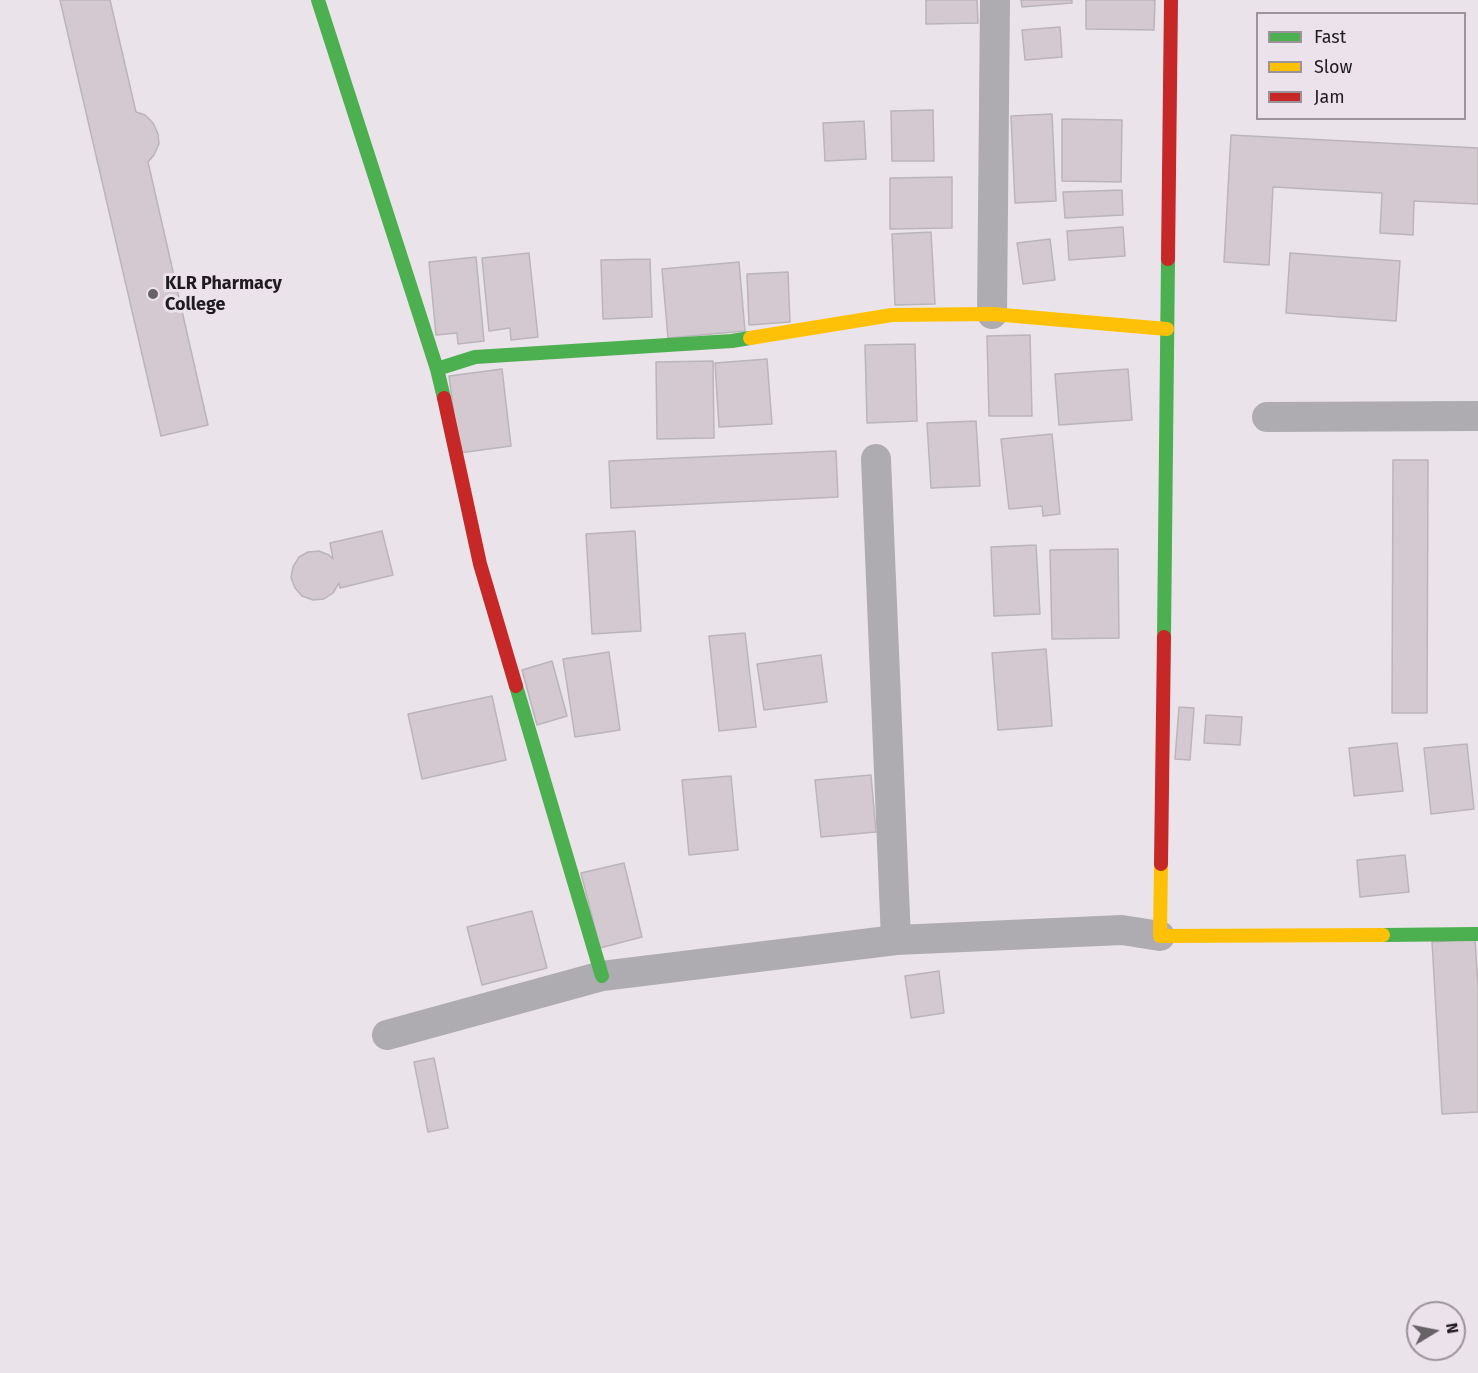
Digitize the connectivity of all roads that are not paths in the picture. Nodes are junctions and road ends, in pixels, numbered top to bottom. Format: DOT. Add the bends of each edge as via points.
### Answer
graph roads {
  1 [pos="318,0"];
  2 [pos="994,0"];
  3 [pos="1171,0"];
  4 [pos="992,314"];
  5 [pos="1167,329"];
  6 [pos="437,369"];
  7 [pos="1478,416"];
  8 [pos="1267,417"];
  9 [pos="876,459"];
  10 [pos="1478,934"];
  11 [pos="1160,936"];
  12 [pos="896,940"];
  13 [pos="602,976"];
  14 [pos="387,1035"];
  1 -- 6 [label="street"];
  2 -- 4 [label="street"];
  3 -- 5 [label="street"];
  4 -- 5 [label="street"];
  4 -- 6 [label="street" via="892,315 732,341 475,357"];
  5 -- 11 [label="street"];
  6 -- 13 [label="street" via="480,564"];
  7 -- 8 [label="street"];
  9 -- 12 [label="street"];
  10 -- 11 [label="street"];
  11 -- 12 [label="street" via="1122,930"];
  12 -- 13 [label="street"];
  13 -- 14 [label="street"];
}
